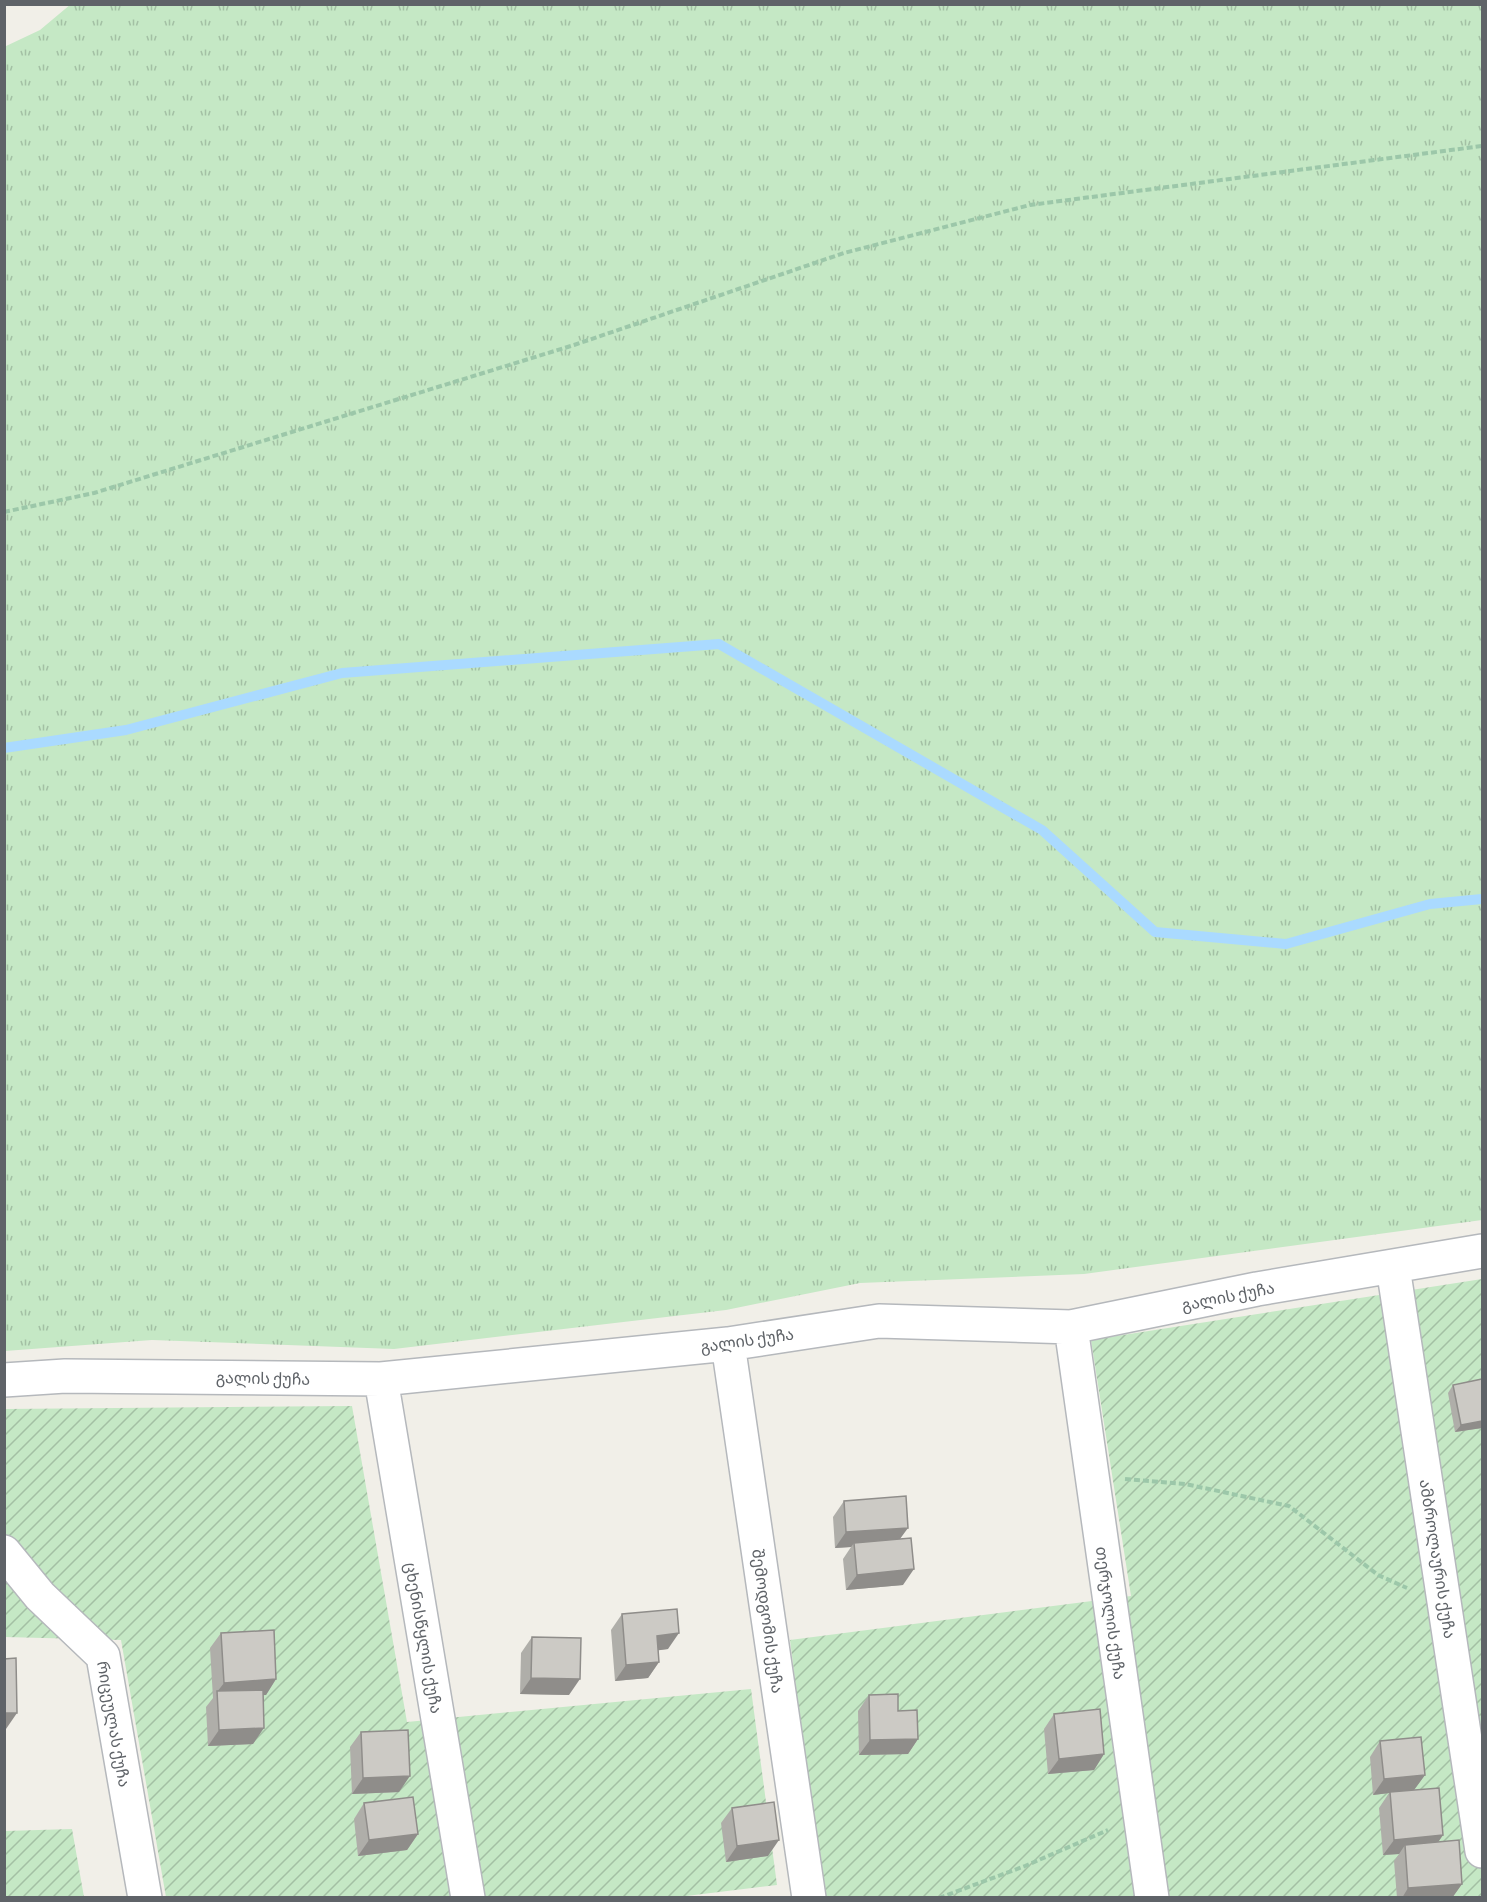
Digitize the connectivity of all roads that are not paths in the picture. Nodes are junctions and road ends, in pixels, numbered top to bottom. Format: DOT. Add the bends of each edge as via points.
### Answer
graph roads {
  1 [pos="1482,1251"];
  2 [pos="1394,1267"];
  3 [pos="1071,1327"];
  4 [pos="728,1344"];
  5 [pos="381,1379"];
  6 [pos="4,1380"];
  7 [pos="4,1552"];
  8 [pos="1482,1851"];
  9 [pos="145,1898"];
  10 [pos="468,1898"];
  11 [pos="809,1898"];
  12 [pos="1152,1898"];
  1 -- 2 [label="street, გალის ქუჩა"];
  2 -- 3 [label="street, გალის ქუჩა" via="1257,1289"];
  2 -- 8 [label="street, ამბროლაურის ქუჩა"];
  3 -- 4 [label="street, გალის ქუჩა" via="879,1321"];
  3 -- 12 [label="street, თერჯოლის ქუჩა"];
  4 -- 5 [label="street, გალის ქუჩა"];
  4 -- 11 [label="street, შემოდგომის ქუჩა"];
  5 -- 6 [label="street, გალის ქუჩა" via="65,1376"];
  5 -- 10 [label="street, ცხენისწყლის ქუჩა"];
  7 -- 9 [label="street, რიცეულას ქუჩა" via="40,1596 103,1656"];
}
